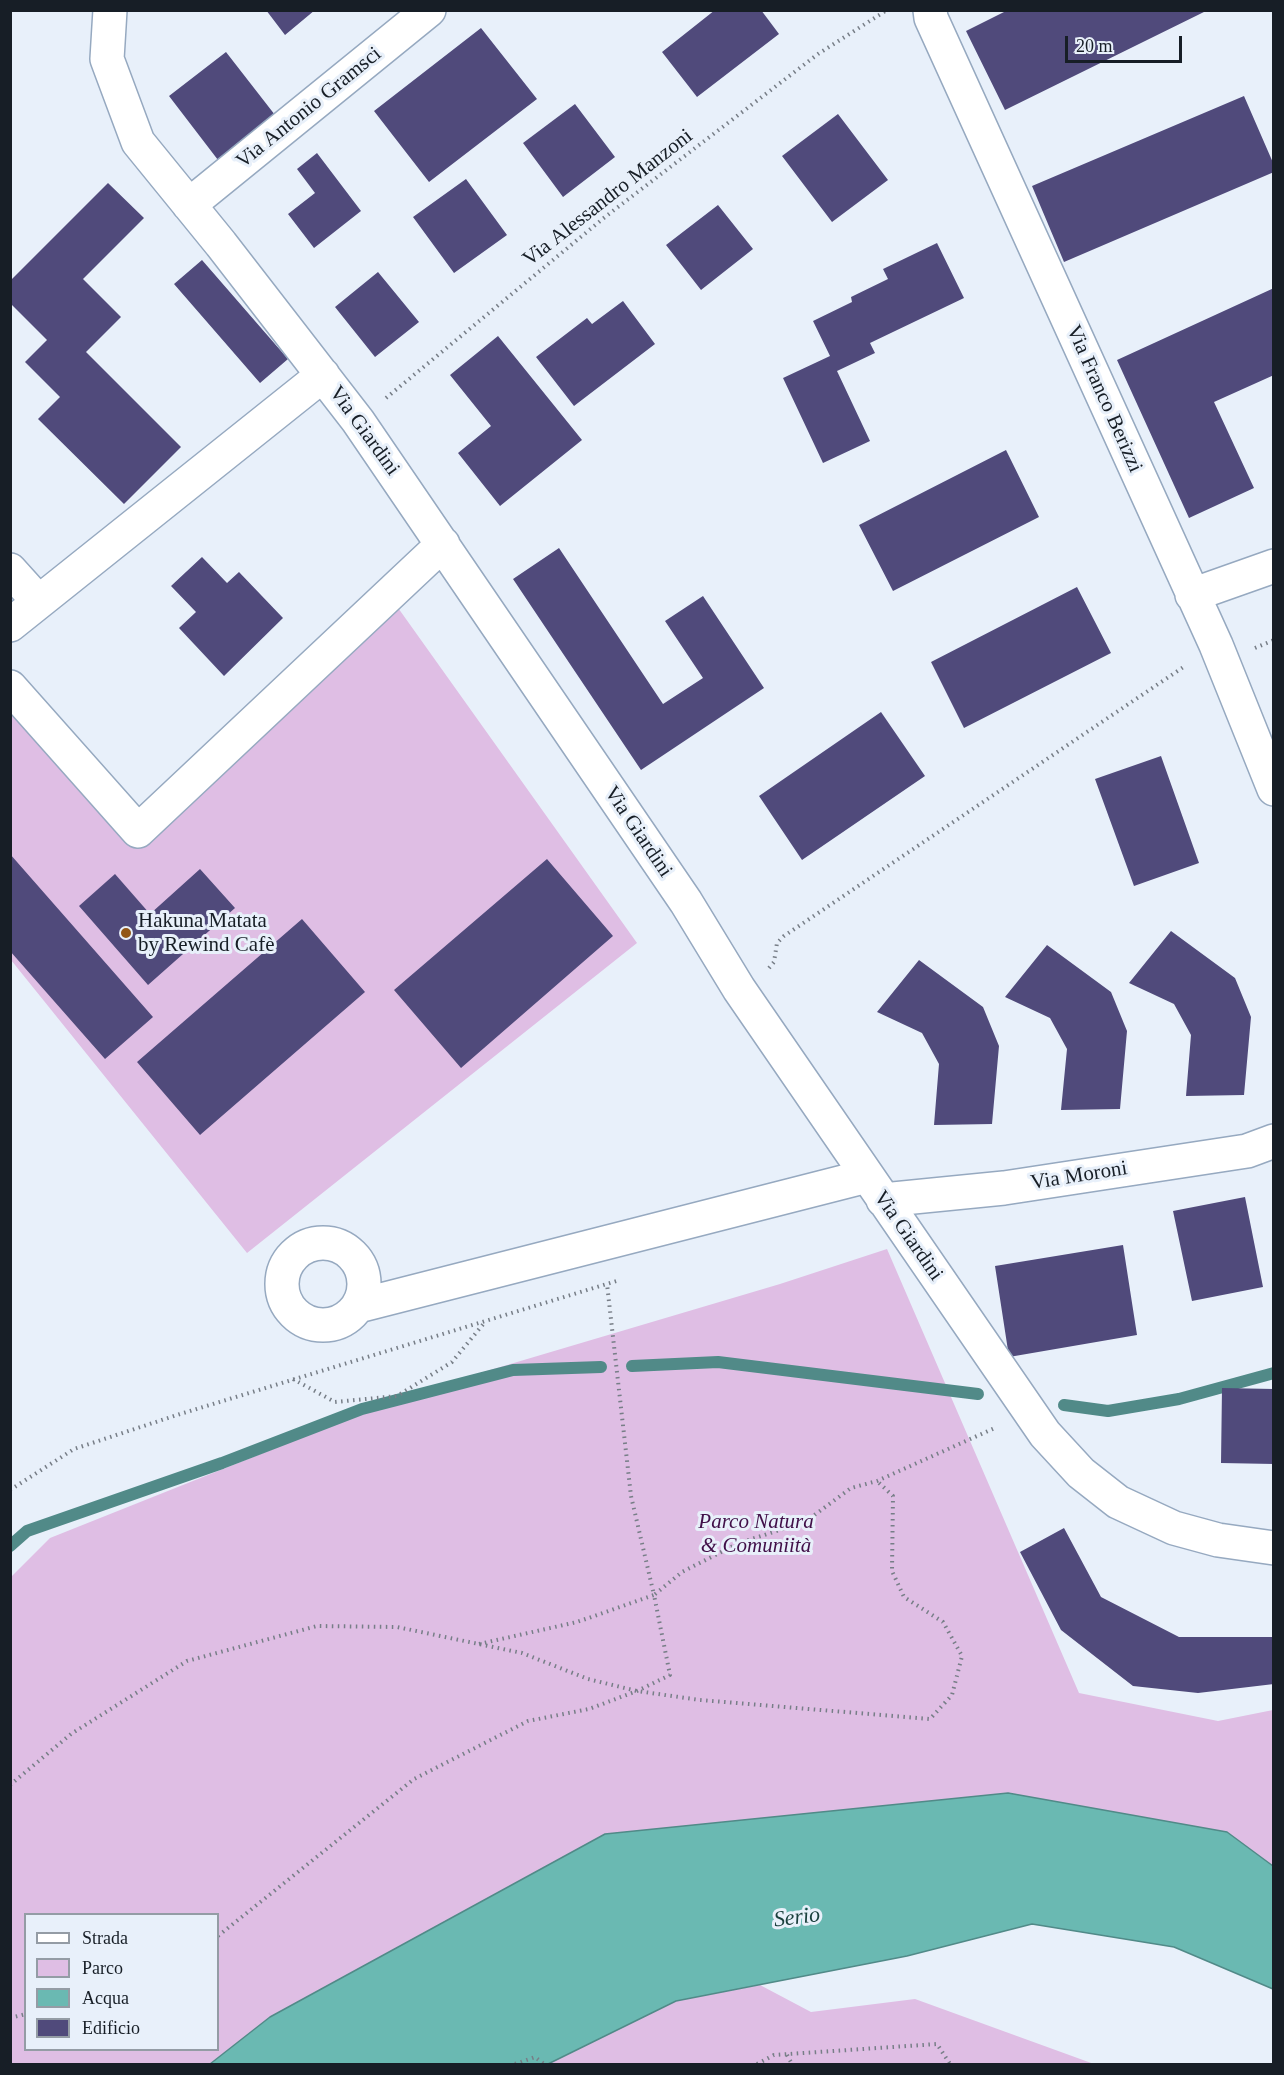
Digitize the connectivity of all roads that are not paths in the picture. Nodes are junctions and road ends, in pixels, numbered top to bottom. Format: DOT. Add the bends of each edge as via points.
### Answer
graph roads {
  1 [pos="110,10"];
  2 [pos="429,10"];
  3 [pos="930,10"];
  4 [pos="189,205"];
  5 [pos="323,375"];
  6 [pos="442,544"];
  7 [pos="1274,566"];
  8 [pos="10,570"];
  9 [pos="1192,595"];
  10 [pos="38,602"];
  11 [pos="10,625"];
  12 [pos="10,687"];
  13 [pos="1274,789"];
  14 [pos="1274,1141"];
  15 [pos="875,1188"];
  16 [pos="358,1306"];
  17 [pos="1274,1548"];
  1 -- 4 [label="street, Via Giardini" via="107,59 138,142"];
  2 -- 4 [label="street, Via Antonio Gramsci"];
  3 -- 9 [label="street, Via Franco Berizzi"];
  4 -- 5 [label="street, Via Giardini"];
  5 -- 6 [label="street, Via Giardini"];
  5 -- 10 [label="street"];
  6 -- 12 [label="street" via="138,831"];
  6 -- 15 [label="street, Via Giardini"];
  7 -- 9 [label="street"];
  8 -- 10 [label="street"];
  9 -- 13 [label="street, Via Franco Berizzi"];
  10 -- 11 [label="street"];
  14 -- 15 [label="street, Via Moroni" via="1247,1150 1004,1188"];
  15 -- 16 [label="street, Via Moroni"];
  15 -- 17 [label="street, Via Giardini" via="1045,1434 1081,1473 1118,1502 1174,1528 1218,1540"];
}
